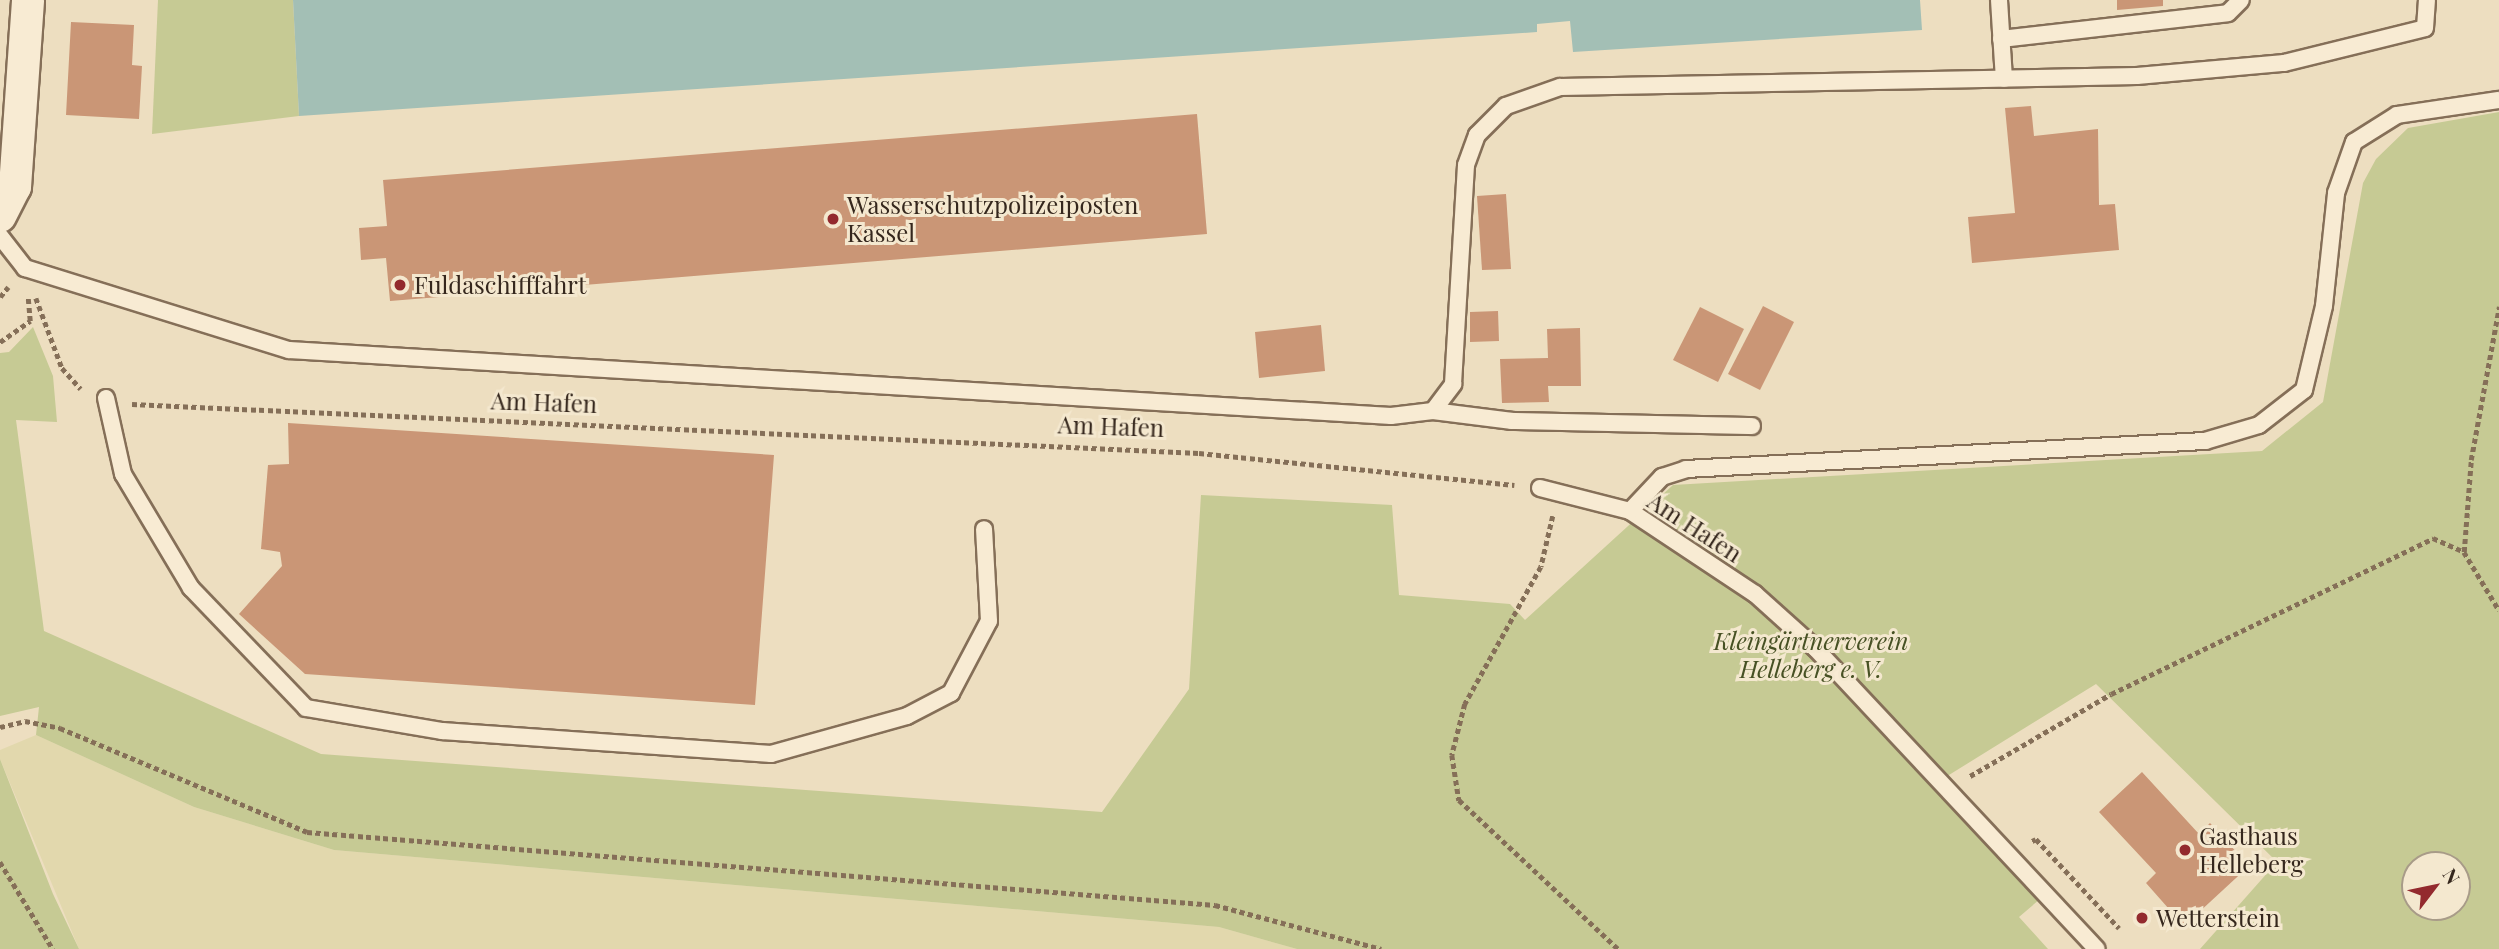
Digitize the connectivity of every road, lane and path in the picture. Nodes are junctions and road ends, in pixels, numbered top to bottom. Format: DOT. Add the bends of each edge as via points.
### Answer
graph roads {
  1 [pos="28,0"];
  2 [pos="1999,0"];
  3 [pos="2241,0"];
  4 [pos="2427,0"];
  5 [pos="2001,39"];
  6 [pos="2004,79"];
  7 [pos="2499,100"];
  8 [pos="0,216"];
  9 [pos="0,236"];
  10 [pos="25,268"];
  11 [pos="2499,307"];
  12 [pos="0,342"];
  13 [pos="106,398"];
  14 [pos="1433,411"];
  15 [pos="1752,426"];
  16 [pos="1540,488"];
  17 [pos="1630,511"];
  18 [pos="984,529"];
  19 [pos="2464,552"];
  20 [pos="2499,610"];
  21 [pos="0,727"];
  22 [pos="1950,788"];
  23 [pos="0,862"];
  24 [pos="53,949"];
  25 [pos="1381,949"];
  26 [pos="1618,949"];
  27 [pos="2097,949"];
  1 -- 8 [label="street" via="15,187"];
  2 -- 5 [label="lane"];
  3 -- 5 [label="lane" via="2228,13"];
  4 -- 6 [label="lane" via="2424,28 2284,63 2137,76"];
  5 -- 6 [label="lane"];
  6 -- 14 [label="lane" via="1560,87 1506,106 1477,135 1466,165 1453,384"];
  7 -- 17 [label="lane" via="2397,115 2354,142 2336,193 2324,306 2304,390 2259,425 2205,441 1686,469 1662,477"];
  9 -- 10 [label="lane"];
  10 -- 12 [label="path" via="30,321"];
  10 -- 13 [label="path, Am Hafen" via="62,368 86,394"];
  10 -- 14 [label="lane" via="289,350 1377,415"];
  11 -- 19 [label="path" via="2471,460"];
  13 -- 16 [label="path, Am Hafen" via="172,409 1199,453"];
  13 -- 18 [label="lane" via="123,474 191,588 306,708 442,731 771,754 907,716 951,693 989,621"];
  14 -- 15 [label="lane" via="1512,421"];
  16 -- 17 [label="lane, Am Hafen"];
  16 -- 26 [label="path" via="1553,514 1541,567 1465,704 1452,755 1459,800"];
  17 -- 22 [label="lane, Am Hafen" via="1755,594 1815,648"];
  19 -- 20 [label="path"];
  19 -- 22 [label="path" via="2432,538 2111,694"];
  21 -- 25 [label="path" via="24,721 61,728 307,832 1215,905"];
  22 -- 27 [label="lane, Am Hafen"];
  23 -- 24 [label="path"];
}
